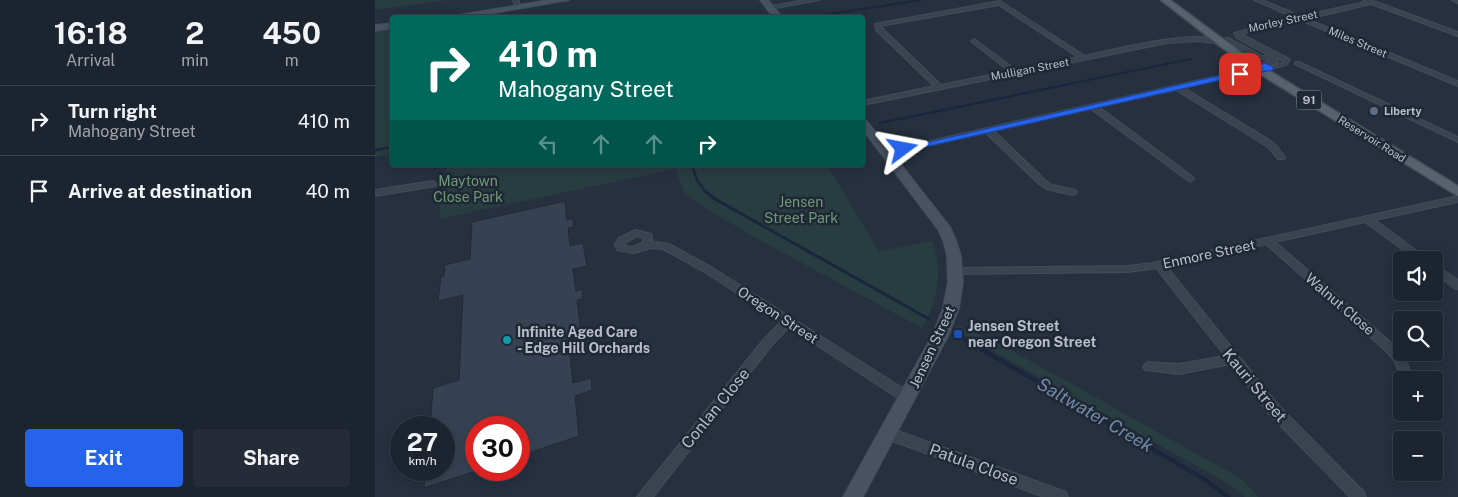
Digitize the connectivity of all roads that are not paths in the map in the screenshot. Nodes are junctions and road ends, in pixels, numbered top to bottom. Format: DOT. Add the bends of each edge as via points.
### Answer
graph roads {
  1 [pos="549,0"];
  2 [pos="565,0"];
  3 [pos="764,0"];
  4 [pos="816,0"];
  5 [pos="1165,0"];
  6 [pos="1174,0"];
  7 [pos="1257,0"];
  8 [pos="1369,1"];
  9 [pos="516,2"];
  10 [pos="772,5"];
  11 [pos="454,15"];
  12 [pos="465,15"];
  13 [pos="780,15"];
  14 [pos="1300,18"];
  15 [pos="390,26"];
  16 [pos="375,28"];
  17 [pos="1458,34"];
  18 [pos="1218,39"];
  19 [pos="974,41"];
  20 [pos="1084,58"];
  21 [pos="1267,63"];
  22 [pos="1297,63"];
  23 [pos="1014,72"];
  24 [pos="1458,84"];
  25 [pos="939,87"];
  26 [pos="1177,87"];
  27 [pos="865,103"];
  28 [pos="1092,106"];
  29 [pos="865,126"];
  30 [pos="989,130"];
  31 [pos="1458,140"];
  32 [pos="886,153"];
  33 [pos="1281,157"];
  34 [pos="1190,178"];
  35 [pos="1458,182"];
  36 [pos="433,184"];
  37 [pos="1072,192"];
  38 [pos="1458,192"];
  39 [pos="375,193"];
  40 [pos="1458,199"];
  41 [pos="1367,218"];
  42 [pos="646,235"];
  43 [pos="1268,241"];
  44 [pos="665,246"];
  45 [pos="644,247"];
  46 [pos="1412,251"];
  47 [pos="1159,265"];
  48 [pos="956,271"];
  49 [pos="1443,274"];
  50 [pos="1458,285"];
  51 [pos="788,322"];
  52 [pos="1233,359"];
  53 [pos="1149,366"];
  54 [pos="1404,371"];
  55 [pos="908,398"];
  56 [pos="887,433"];
  57 [pos="645,497"];
  58 [pos="853,497"];
  59 [pos="1061,497"];
  60 [pos="1359,497"];
  1 -- 9 [label="street"];
  2 -- 12 [label="street"];
  3 -- 10 [label="street"];
  4 -- 10 [label="street"];
  5 -- 18 [label="main road, Reservoir Road / 91"];
  6 -- 18 [label="main road, Reservoir Road / 91"];
  7 -- 14 [label="street, Miles Street"];
  8 -- 14 [label="street, Morley Street"];
  8 -- 17 [label="street"];
  9 -- 11 [label="street"];
  10 -- 13 [label="street"];
  14 -- 21 [label="street, Morley Street" via="1236,33"];
  14 -- 24 [label="street, Miles Street"];
  15 -- 16 [label="street"];
  18 -- 20 [label="street, Mulligan Street" via="1167,42"];
  18 -- 21 [label="main road, Reservoir Road / 91"];
  18 -- 21 [label="street, Morley Street" via="1270,60"];
  19 -- 23 [label="street"];
  20 -- 23 [label="street, Mulligan Street"];
  20 -- 25 [label="street" via="1000,3 877,25"];
  21 -- 26 [label="street" via="1237,74"];
  21 -- 35 [label="main road, Reservoir Road / 91"];
  21 -- 38 [label="main road, Reservoir Road / 91"];
  22 -- 31 [label="street"];
  23 -- 25 [label="street, Mulligan Street"];
  25 -- 27 [label="street, Mulligan Street"];
  26 -- 28 [label="street"];
  26 -- 33 [label="street" via="1271,145"];
  28 -- 30 [label="street"];
  28 -- 34 [label="street"];
  29 -- 32 [label="street, Jensen Street"];
  30 -- 32 [label="street"];
  30 -- 37 [label="street" via="1042,182 1049,187"];
  32 -- 48 [label="street, Jensen Street" via="945,230 952,246"];
  36 -- 39 [label="street"];
  40 -- 41 [label="street, Enmore Street"];
  41 -- 43 [label="street, Enmore Street"];
  41 -- 46 [label="street"];
  42 -- 44 [label="street, Oregon Street"];
  42 -- 45 [label="street" via="649,241"];
  42 -- 45 [label="street" via="636,233 619,244 629,251"];
  43 -- 47 [label="street, Enmore Street"];
  43 -- 54 [label="street, Walnut Close" via="1390,348"];
  44 -- 45 [label="street" via="652,244"];
  44 -- 51 [label="street, Oregon Street"];
  47 -- 48 [label="street, Enmore Street" via="1127,269"];
  47 -- 52 [label="street, Kauri Street"];
  48 -- 55 [label="street, Jensen Street" via="957,281 949,315"];
  49 -- 50 [label="street"];
  51 -- 55 [label="street, Oregon Street"];
  51 -- 57 [label="street, Conlan Close" via="771,338"];
  52 -- 53 [label="street" via="1179,369"];
  52 -- 60 [label="street, Kauri Street" via="1274,410"];
  55 -- 56 [label="street, Jensen Street"];
  56 -- 58 [label="street, Jensen Street"];
  56 -- 59 [label="street, Patula Close"];
}
